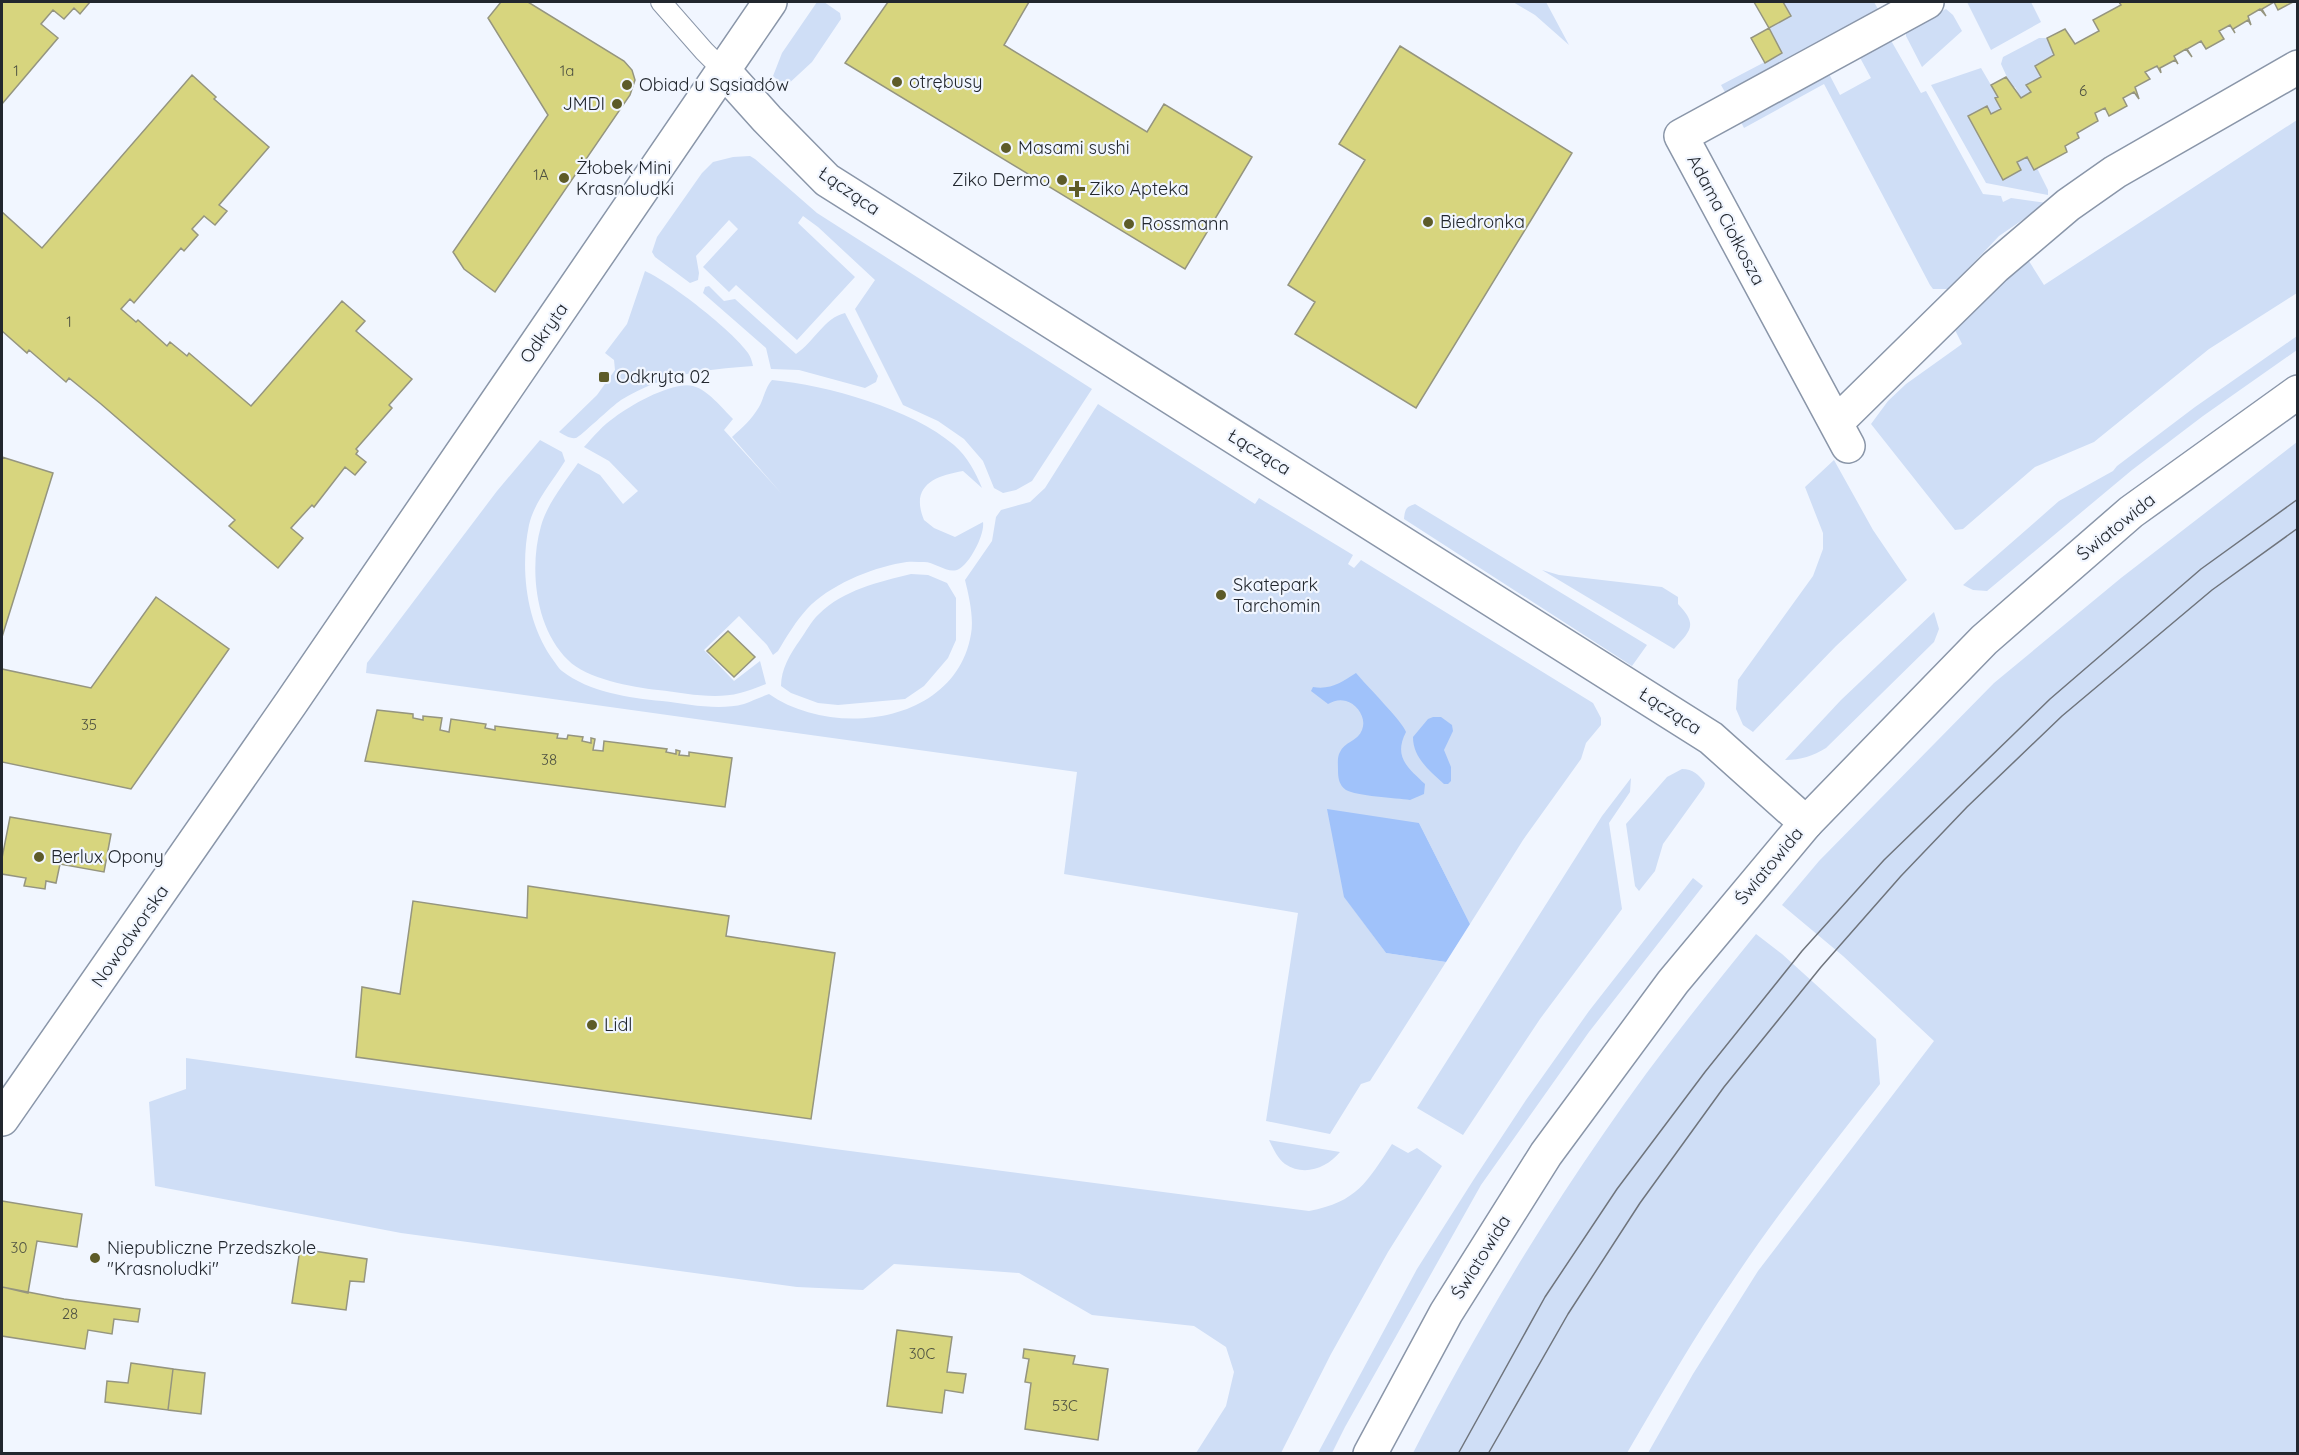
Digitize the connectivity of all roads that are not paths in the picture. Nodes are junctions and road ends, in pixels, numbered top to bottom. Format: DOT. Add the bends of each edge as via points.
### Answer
graph roads {
  1 [pos="661,2"];
  2 [pos="770,2"];
  3 [pos="1927,2"];
  4 [pos="2298,67"];
  5 [pos="723,70"];
  6 [pos="2298,392"];
  7 [pos="318,663"];
  8 [pos="1806,823"];
  9 [pos="2,1119"];
  10 [pos="1370,1454"];
  1 -- 5 [label="lane"];
  2 -- 5 [label="street, Odkryta"];
  3 -- 4 [label="street, Adama Ciołkosza" via="1681,136 1842,434 1877,381 1995,267 2068,205 2115,172"];
  5 -- 7 [label="street, Odkryta"];
  5 -- 8 [label="street, Łącząca" via="827,180 1711,738"];
  6 -- 8 [label="street, Światowida" via="2131,512 1984,640"];
  7 -- 9 [label="street, Nowodworska"];
  8 -- 10 [label="street, Światowida" via="1673,982 1546,1154 1446,1313"];
}
